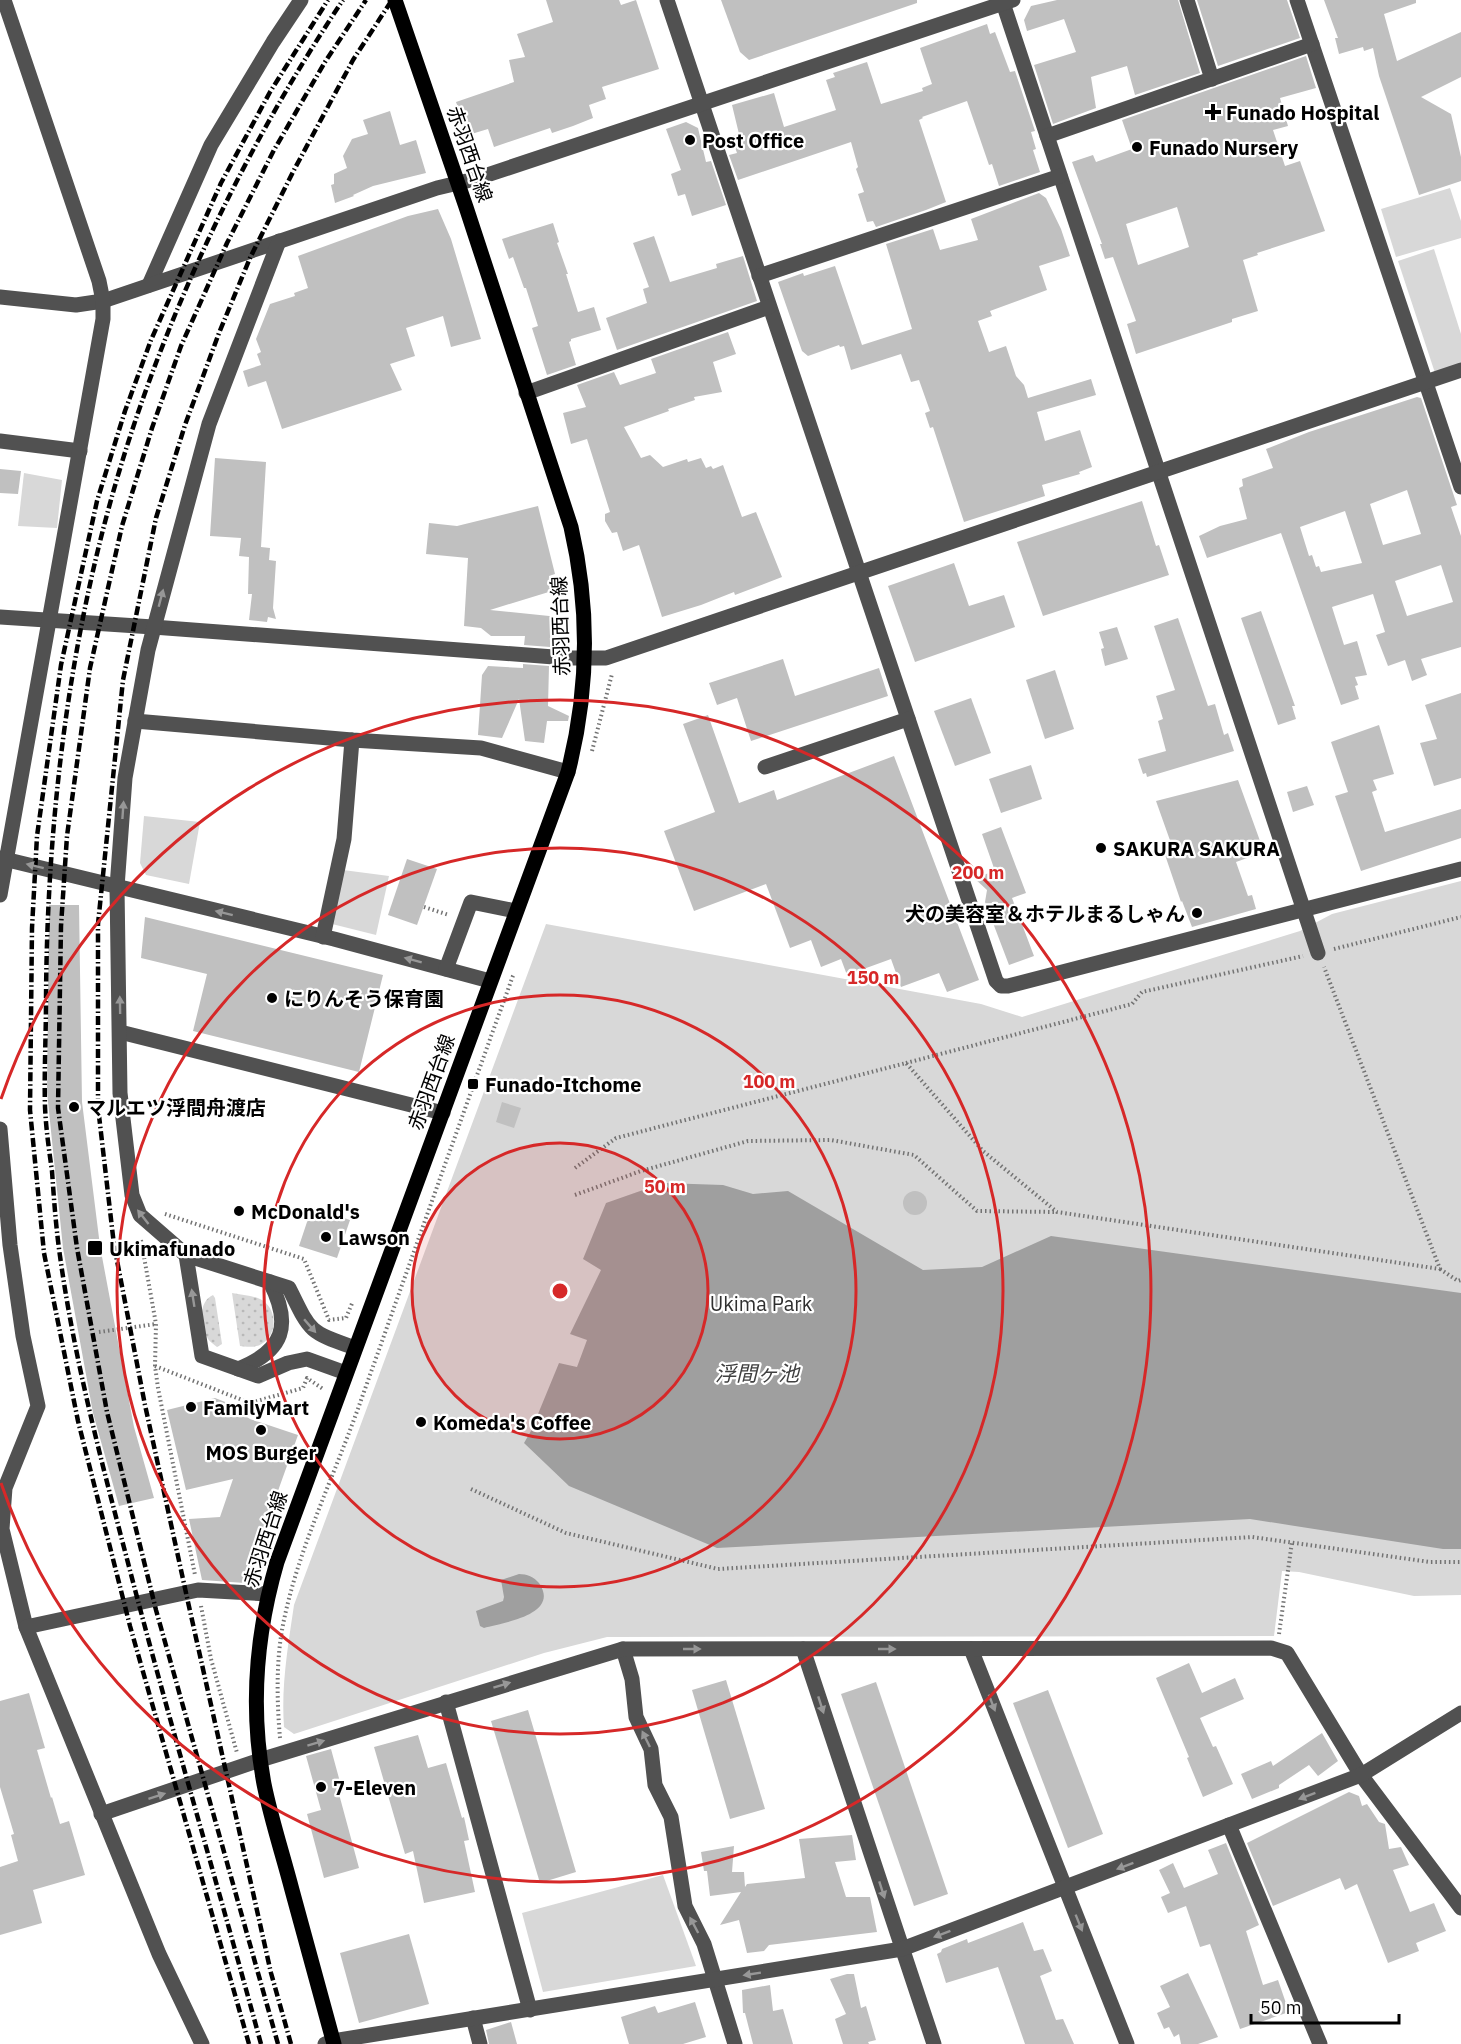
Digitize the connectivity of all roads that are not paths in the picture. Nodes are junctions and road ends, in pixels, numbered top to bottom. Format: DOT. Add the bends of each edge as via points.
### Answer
graph roads {
  1 [pos="4,0"];
  2 [pos="301,0"];
  3 [pos="395,0"];
  4 [pos="667,0"];
  5 [pos="1187,0"];
  6 [pos="1297,0"];
  7 [pos="1006,1"];
  8 [pos="1312,44"];
  9 [pos="1212,79"];
  10 [pos="701,103"];
  11 [pos="1047,136"];
  12 [pos="1060,176"];
  13 [pos="458,184"];
  14 [pos="279,241"];
  15 [pos="759,276"];
  16 [pos="150,285"];
  17 [pos="0,297"];
  18 [pos="103,301"];
  19 [pos="769,307"];
  20 [pos="1461,370"];
  21 [pos="1426,382"];
  22 [pos="526,393"];
  23 [pos="0,441"];
  24 [pos="80,451"];
  25 [pos="1159,473"];
  26 [pos="1461,487"];
  27 [pos="858,573"];
  28 [pos="0,617"];
  29 [pos="49,621"];
  30 [pos="153,627"];
  31 [pos="585,660"];
  32 [pos="908,719"];
  33 [pos="135,721"];
  34 [pos="352,740"];
  35 [pos="765,767"];
  36 [pos="568,772"];
  37 [pos="3,858"];
  38 [pos="1461,869"];
  39 [pos="117,887"];
  40 [pos="0,895"];
  41 [pos="1304,910"];
  42 [pos="516,911"];
  43 [pos="322,937"];
  44 [pos="1318,953"];
  45 [pos="446,969"];
  46 [pos="490,981"];
  47 [pos="120,1032"];
  48 [pos="443,1113"];
  49 [pos="0,1129"];
  50 [pos="186,1255"];
  51 [pos="270,1282"];
  52 [pos="355,1348"];
  53 [pos="238,1369"];
  54 [pos="346,1373"];
  55 [pos="268,1594"];
  56 [pos="26,1627"];
  57 [pos="971,1648"];
  58 [pos="623,1649"];
  59 [pos="803,1649"];
  60 [pos="446,1702"];
  61 [pos="1461,1713"];
  62 [pos="260,1760"];
  63 [pos="1361,1775"];
  64 [pos="101,1814"];
  65 [pos="1230,1825"];
  66 [pos="1065,1888"];
  67 [pos="1461,1908"];
  68 [pos="902,1949"];
  69 [pos="716,1980"];
  70 [pos="530,2010"];
  71 [pos="473,2018"];
  72 [pos="330,2043"];
  73 [pos="202,2044"];
  74 [pos="480,2044"];
  75 [pos="735,2044"];
  76 [pos="934,2044"];
  77 [pos="1128,2044"];
  78 [pos="1320,2044"];
  1 -- 18 [label="street"];
  2 -- 16 [label="street" via="211,145"];
  3 -- 13 [label="main road, 赤羽西台線"];
  4 -- 10 [label="street"];
  5 -- 9 [label="street"];
  6 -- 8 [label="street"];
  7 -- 10 [label="street"];
  7 -- 11 [label="street"];
  8 -- 9 [label="street"];
  8 -- 21 [label="street"];
  9 -- 11 [label="street"];
  10 -- 13 [label="street"];
  10 -- 15 [label="street"];
  11 -- 12 [label="street"];
  12 -- 15 [label="street"];
  12 -- 25 [label="street"];
  13 -- 14 [label="street"];
  13 -- 22 [label="main road, 赤羽西台線"];
  14 -- 16 [label="street"];
  30 -- 14 [label="street, one-way" via="208,424"];
  15 -- 19 [label="street"];
  16 -- 18 [label="street"];
  17 -- 18 [label="street" via="76,305"];
  18 -- 24 [label="street" via="104,319"];
  19 -- 22 [label="street"];
  19 -- 27 [label="street"];
  20 -- 21 [label="street"];
  21 -- 25 [label="street"];
  21 -- 26 [label="street"];
  22 -- 31 [label="main road, 赤羽西台線" via="561,494 579,562"];
  23 -- 24 [label="street"];
  24 -- 29 [label="street"];
  25 -- 27 [label="street"];
  25 -- 41 [label="street"];
  27 -- 31 [label="street" via="606,658"];
  27 -- 32 [label="street"];
  28 -- 29 [label="street"];
  29 -- 30 [label="street"];
  29 -- 37 [label="street"];
  30 -- 31 [label="street"];
  30 -- 33 [label="street"];
  31 -- 36 [label="main road, 赤羽西台線" via="580,717"];
  32 -- 35 [label="street"];
  32 -- 41 [label="street" via="996,981 1001,986"];
  33 -- 34 [label="street"];
  39 -- 33 [label="street, one-way" via="125,778"];
  34 -- 36 [label="street" via="481,748"];
  34 -- 43 [label="street" via="344,839"];
  36 -- 42 [label="main road, 赤羽西台線"];
  39 -- 37 [label="street, one-way"];
  37 -- 40 [label="street"];
  38 -- 41 [label="street"];
  43 -- 39 [label="street, one-way"];
  47 -- 39 [label="street, one-way"];
  41 -- 44 [label="street"];
  42 -- 45 [label="street" via="471,902"];
  42 -- 46 [label="main road, 赤羽西台線"];
  45 -- 43 [label="street, one-way"];
  45 -- 46 [label="street"];
  46 -- 48 [label="main road, 赤羽西台線"];
  47 -- 48 [label="street"];
  50 -- 47 [label="street, one-way" via="149,1225 135,1206 120,1092"];
  48 -- 52 [label="main road, 赤羽西台線"];
  49 -- 56 [label="street" via="10,1245 38,1406 5,1488 2,1529"];
  50 -- 51 [label="street"];
  53 -- 50 [label="street, one-way" via="202,1356"];
  51 -- 52 [label="street, one-way" via="289,1288 302,1316 317,1334"];
  51 -- 53 [label="street" via="282,1317 278,1342 255,1362"];
  52 -- 54 [label="main road, 赤羽西台線"];
  53 -- 54 [label="street" via="258,1376 307,1359"];
  54 -- 55 [label="main road, 赤羽西台線"];
  55 -- 56 [label="street" via="198,1590"];
  55 -- 62 [label="main road, 赤羽西台線" via="257,1665"];
  56 -- 64 [label="street"];
  59 -- 57 [label="street, one-way"];
  57 -- 63 [label="street" via="1271,1648 1287,1653"];
  57 -- 66 [label="street, one-way"];
  58 -- 59 [label="street, one-way"];
  60 -- 58 [label="street, one-way"];
  69 -- 58 [label="street, one-way" via="686,1906 671,1817 655,1785 651,1749 636,1717 632,1679"];
  59 -- 68 [label="street, one-way"];
  62 -- 60 [label="street, one-way"];
  60 -- 70 [label="street"];
  61 -- 63 [label="street"];
  64 -- 62 [label="street, one-way"];
  62 -- 72 [label="main road, 赤羽西台線"];
  63 -- 65 [label="street, one-way"];
  63 -- 67 [label="street"];
  64 -- 73 [label="street" via="159,1954"];
  65 -- 66 [label="street, one-way"];
  65 -- 78 [label="street"];
  66 -- 68 [label="street, one-way"];
  66 -- 77 [label="street, one-way"];
  68 -- 69 [label="street, one-way"];
  68 -- 76 [label="street"];
  69 -- 70 [label="street"];
  69 -- 75 [label="street"];
  70 -- 71 [label="street"];
  71 -- 72 [label="street"];
  71 -- 74 [label="street"];
}
